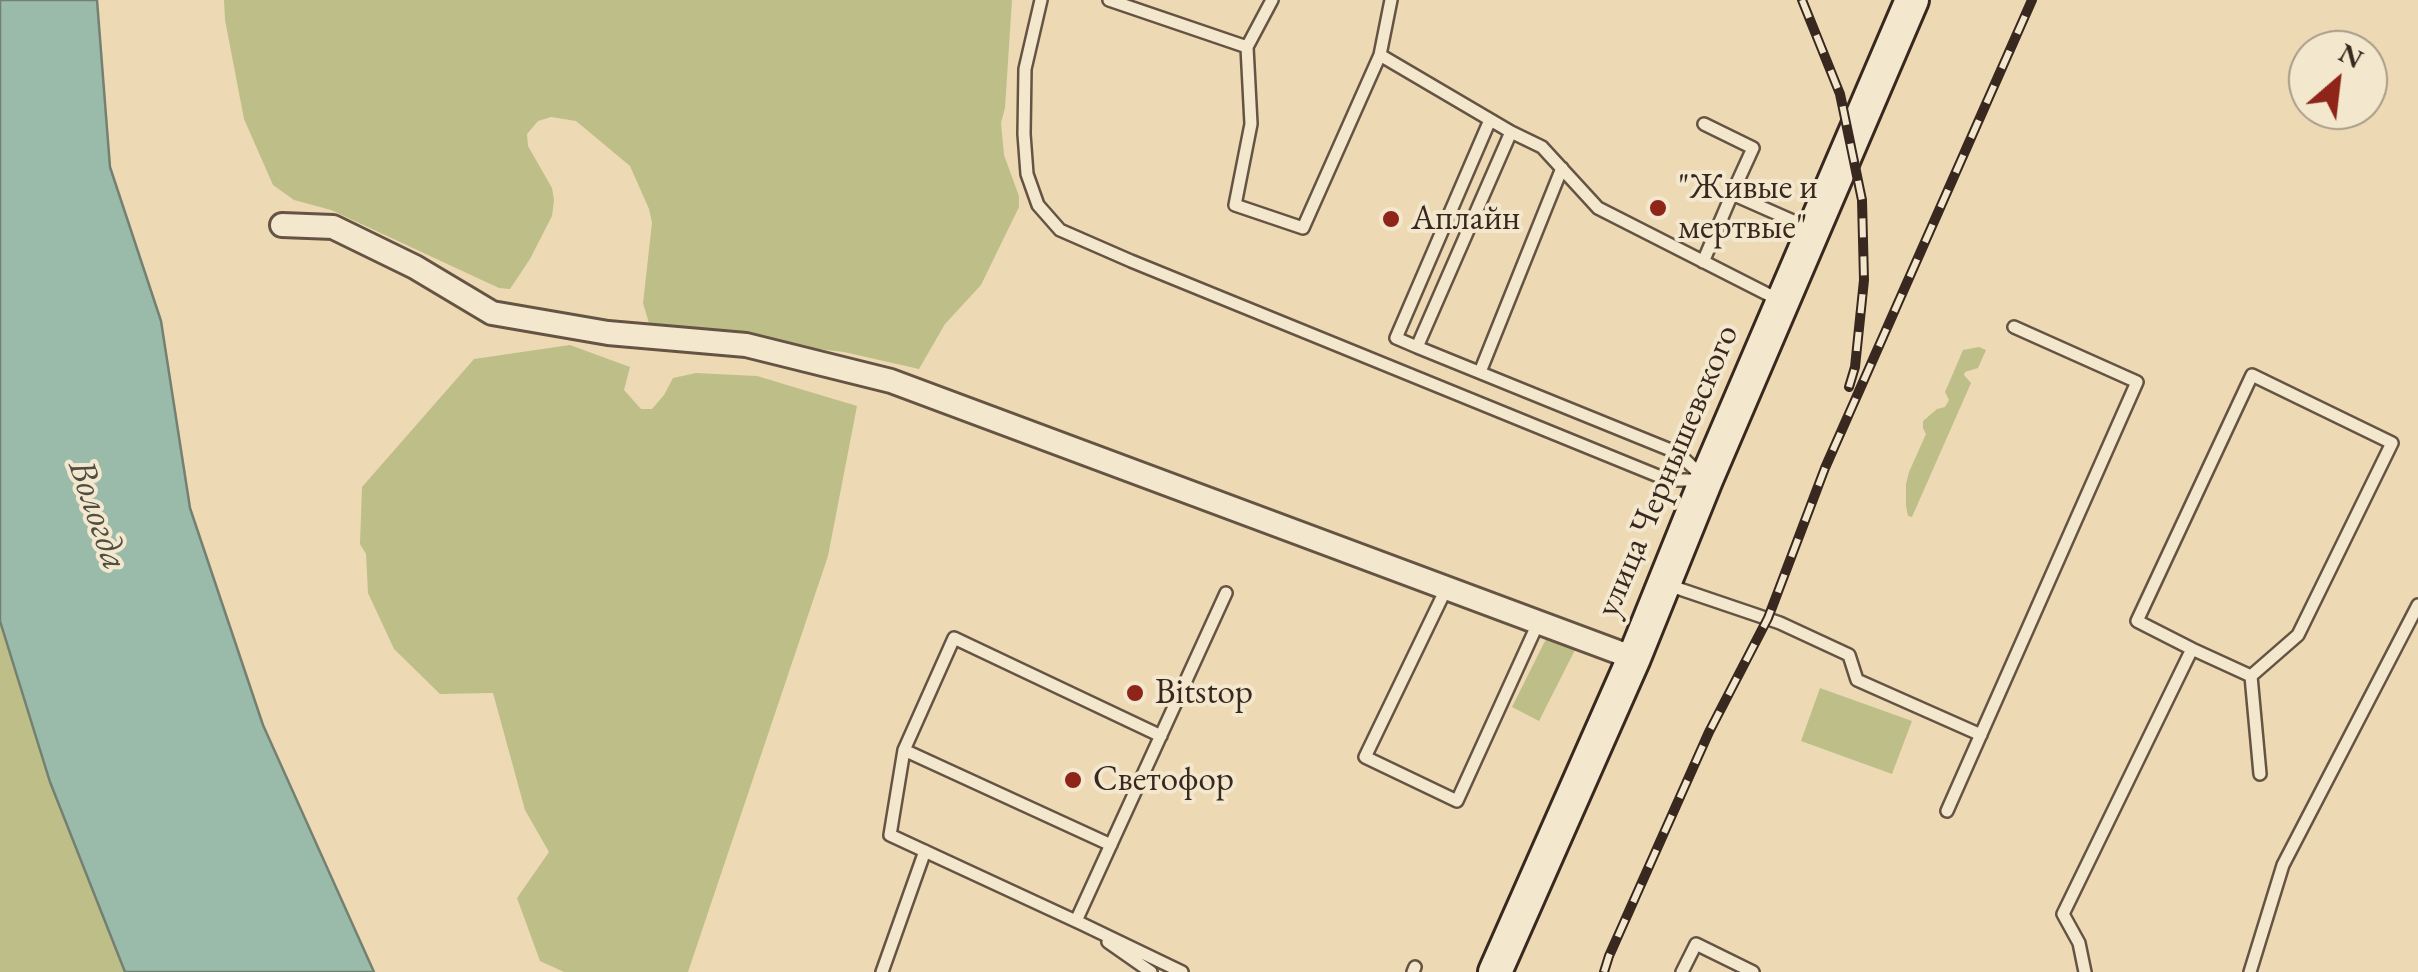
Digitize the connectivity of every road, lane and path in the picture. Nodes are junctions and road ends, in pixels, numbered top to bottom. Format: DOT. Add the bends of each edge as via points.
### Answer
graph roads {
  1 [pos="1041,0"];
  2 [pos="1108,0"];
  3 [pos="1272,0"];
  4 [pos="1391,0"];
  5 [pos="1912,0"];
  6 [pos="1247,47"];
  7 [pos="1380,55"];
  8 [pos="1490,120"];
  9 [pos="1704,124"];
  10 [pos="1510,132"];
  11 [pos="1562,168"];
  12 [pos="1732,194"];
  13 [pos="282,225"];
  14 [pos="1813,230"];
  15 [pos="1703,262"];
  16 [pos="1782,302"];
  17 [pos="2014,327"];
  18 [pos="1417,347"];
  19 [pos="1480,372"];
  20 [pos="1706,480"];
  21 [pos="1664,583"];
  22 [pos="1448,587"];
  23 [pos="1226,593"];
  24 [pos="2418,604"];
  25 [pos="1539,621"];
  26 [pos="2192,649"];
  27 [pos="1634,658"];
  28 [pos="2251,676"];
  29 [pos="1981,734"];
  30 [pos="1161,736"];
  31 [pos="904,750"];
  32 [pos="2260,774"];
  33 [pos="1947,811"];
  34 [pos="1111,845"];
  35 [pos="925,850"];
  36 [pos="1076,921"];
  37 [pos="882,972"];
  38 [pos="1151,972"];
  39 [pos="1182,972"];
  40 [pos="1495,972"];
  41 [pos="1682,972"];
  42 [pos="1752,972"];
  43 [pos="2085,972"];
  44 [pos="2250,972"];
  1 -- 20 [label="lane" via="1026,69 1024,134 1038,205 1060,230 1668,480"];
  2 -- 6 [label="lane"];
  3 -- 6 [label="lane"];
  4 -- 7 [label="lane"];
  5 -- 14 [label="main road, улица Чернышевского"];
  6 -- 7 [label="lane" via="1251,124 1235,205 1303,228"];
  7 -- 8 [label="lane"];
  8 -- 10 [label="lane"];
  8 -- 18 [label="lane" via="1396,338"];
  9 -- 12 [label="lane" via="1753,148"];
  10 -- 11 [label="lane" via="1542,147"];
  10 -- 18 [label="lane"];
  11 -- 15 [label="lane" via="1598,208"];
  11 -- 19 [label="lane"];
  12 -- 14 [label="lane"];
  12 -- 15 [label="lane"];
  13 -- 22 [label="street" via="333,227 492,313 608,333 746,345 892,381"];
  14 -- 16 [label="main road, улица Чернышевского"];
  15 -- 16 [label="lane"];
  16 -- 20 [label="main road, улица Чернышевского"];
  17 -- 29 [label="lane" via="2138,382"];
  18 -- 19 [label="lane"];
  19 -- 20 [label="lane" via="1678,453"];
  20 -- 21 [label="main road, улица Чернышевского"];
  21 -- 27 [label="main road, улица Чернышевского"];
  21 -- 29 [label="lane" via="1780,623 1849,656 1858,680"];
  22 -- 25 [label="street"];
  22 -- 25 [label="lane" via="1365,756 1457,802"];
  23 -- 30 [label="lane"];
  24 -- 44 [label="lane" via="2282,865"];
  25 -- 27 [label="street"];
  26 -- 28 [label="lane"];
  26 -- 28 [label="lane" via="2137,621 2252,376 2392,443 2298,634"];
  26 -- 43 [label="lane" via="2064,914"];
  27 -- 40 [label="main road, улица Чернышевского"];
  28 -- 32 [label="lane"];
  29 -- 33 [label="lane"];
  30 -- 31 [label="lane" via="954,638"];
  30 -- 34 [label="lane"];
  31 -- 34 [label="lane"];
  31 -- 35 [label="lane" via="890,835"];
  34 -- 36 [label="lane"];
  35 -- 36 [label="lane"];
  35 -- 37 [label="lane"];
  36 -- 38 [label="lane"];
  36 -- 39 [label="lane"];
  41 -- 42 [label="lane" via="1696,944"];
}
